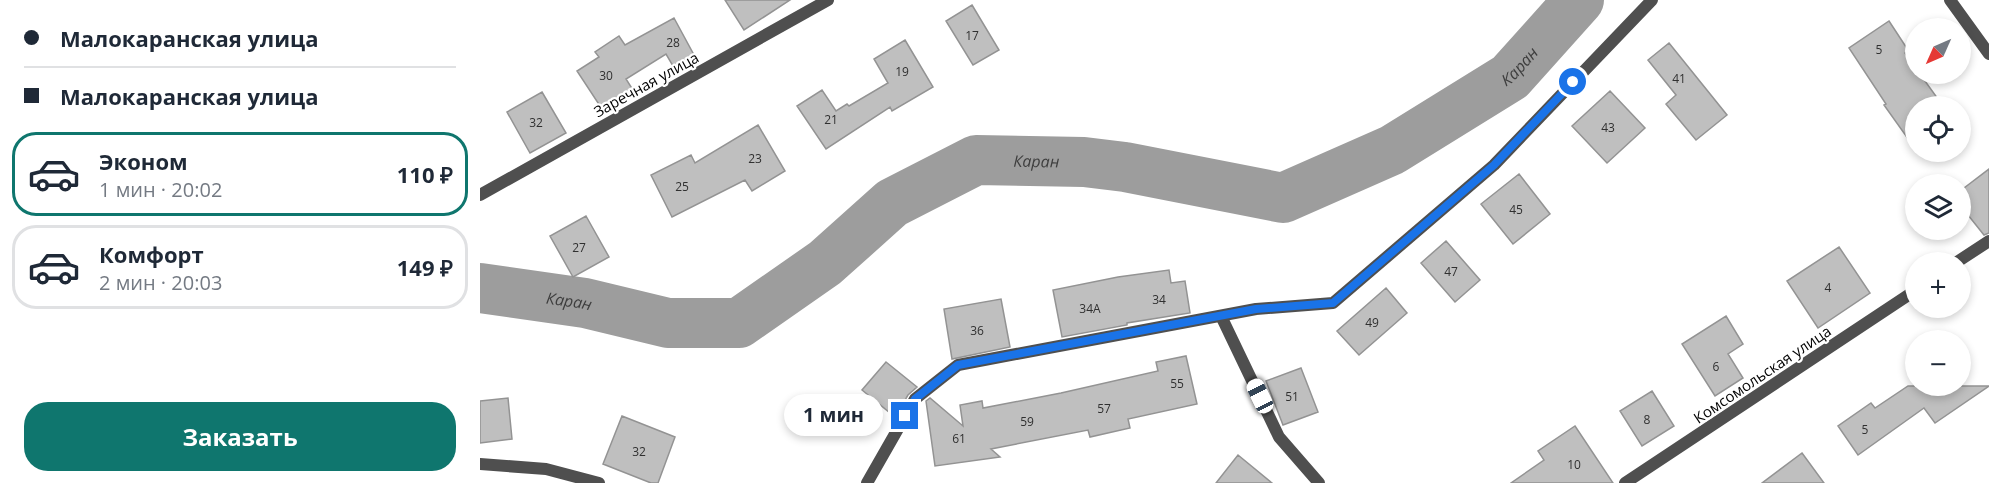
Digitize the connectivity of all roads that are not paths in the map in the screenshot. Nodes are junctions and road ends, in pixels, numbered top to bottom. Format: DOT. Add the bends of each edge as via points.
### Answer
graph roads {
  1 [pos="828,0"];
  2 [pos="1652,0"];
  3 [pos="1950,0"];
  4 [pos="1987,46"];
  5 [pos="480,195"];
  6 [pos="1989,241"];
  7 [pos="1971,253"];
  8 [pos="1905,297"];
  9 [pos="1221,316"];
  10 [pos="480,464"];
  11 [pos="599,483"];
  12 [pos="867,483"];
  13 [pos="1319,483"];
  14 [pos="1625,483"];
  1 -- 5 [label="street, Заречная улица"];
  2 -- 9 [label="street" via="1494,165 1333,303"];
  3 -- 4 [label="street"];
  6 -- 7 [label="street"];
  8 -- 14 [label="street, Комсомольская улица"];
  9 -- 12 [label="street" via="958,365 915,399"];
  9 -- 13 [label="street" via="1279,437"];
  10 -- 11 [label="street" via="546,469"];
}
